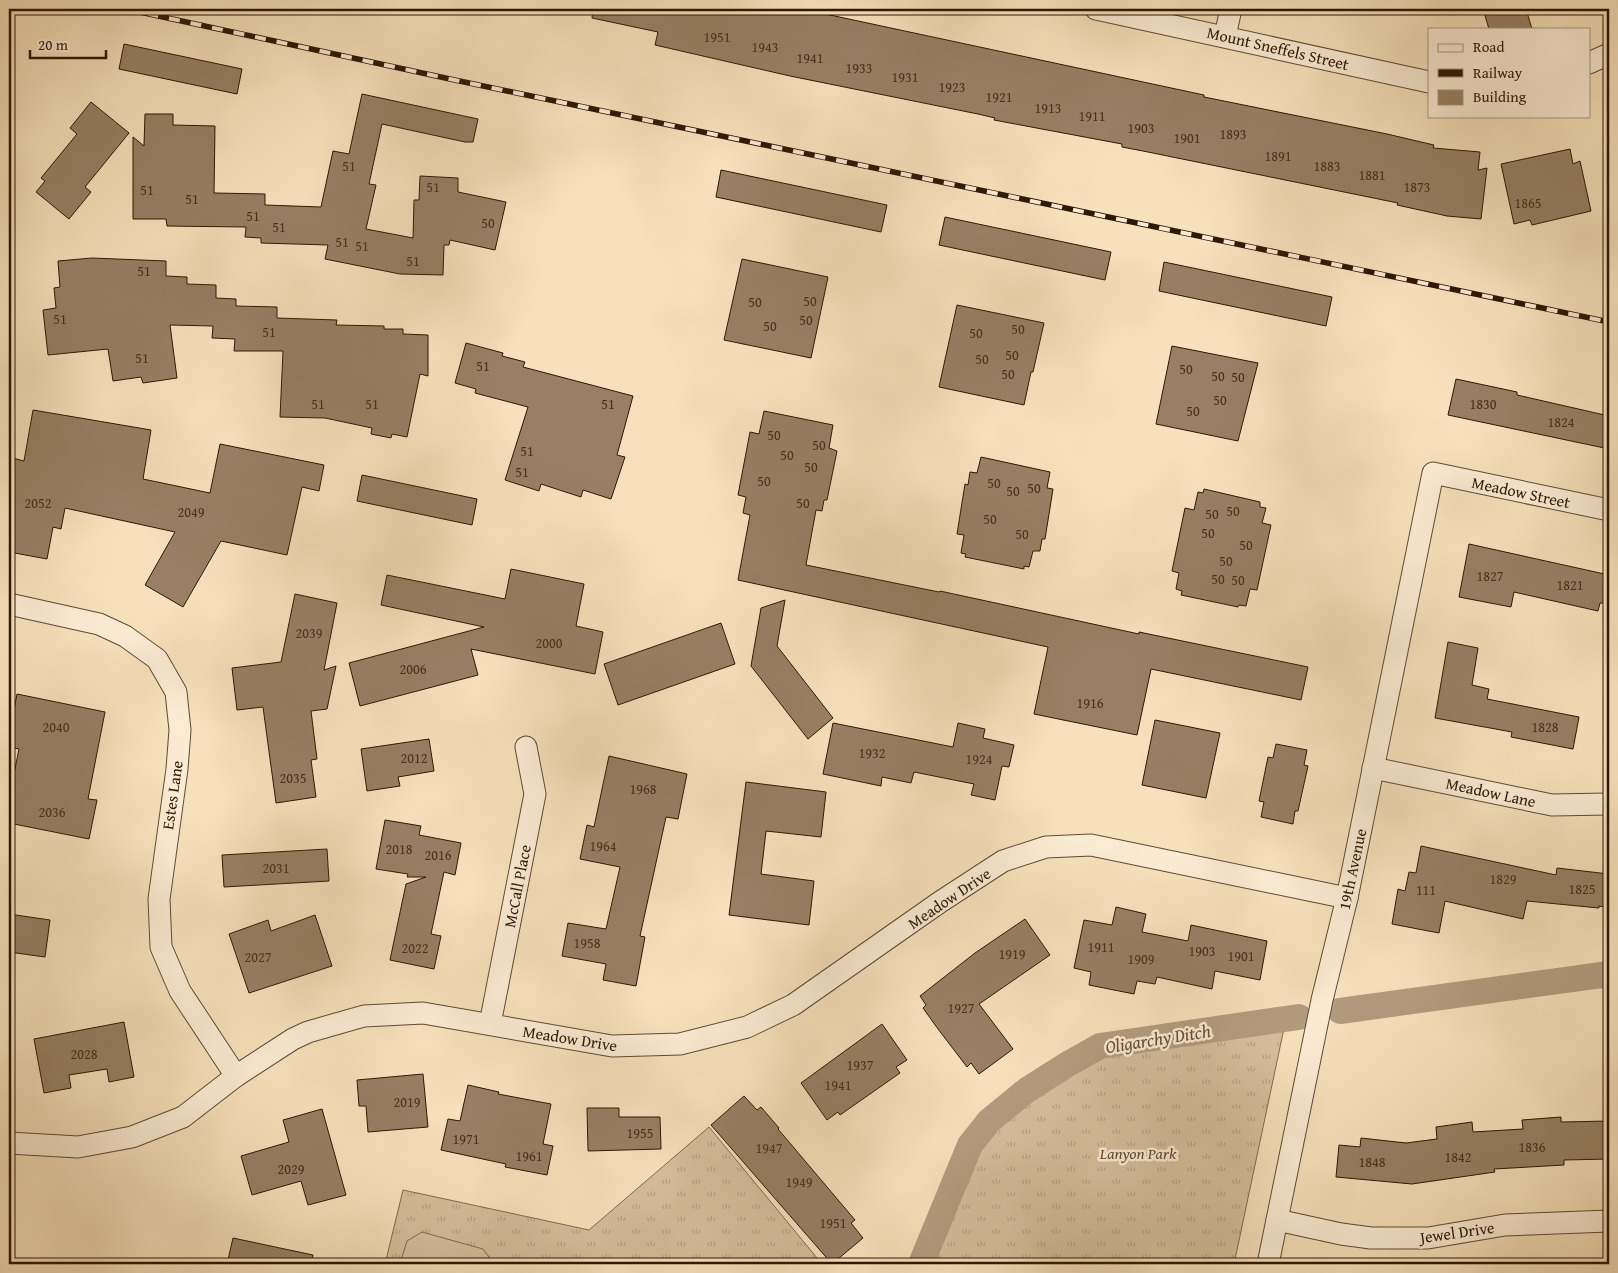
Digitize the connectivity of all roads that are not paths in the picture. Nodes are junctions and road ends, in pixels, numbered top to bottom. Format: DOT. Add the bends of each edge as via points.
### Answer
graph roads {
  1 [pos="1096,9"];
  2 [pos="1231,9"];
  3 [pos="1225,36"];
  4 [pos="1609,54"];
  5 [pos="1590,63"];
  6 [pos="1428,82"];
  7 [pos="1433,473"];
  8 [pos="1609,510"];
  9 [pos="9,604"];
  10 [pos="526,747"];
  11 [pos="1373,768"];
  12 [pos="1609,804"];
  13 [pos="1346,898"];
  14 [pos="490,1024"];
  15 [pos="236,1076"];
  16 [pos="9,1143"];
  17 [pos="1277,1220"];
  18 [pos="1609,1221"];
  19 [pos="1268,1264"];
  1 -- 3 [label="street, Mount Sneffels Street"];
  2 -- 3 [label="street"];
  3 -- 6 [label="street, Mount Sneffels Street"];
  4 -- 5 [label="street"];
  7 -- 8 [label="street, Meadow Street"];
  7 -- 11 [label="street, 19th Avenue"];
  9 -- 15 [label="street, Estes Lane" via="99,624 125,636 157,659 176,692 180,730 159,899 161,947 180,991"];
  10 -- 14 [label="street, McCall Place" via="535,794"];
  11 -- 12 [label="street, Meadow Lane" via="1552,805"];
  11 -- 13 [label="street, 19th Avenue"];
  13 -- 14 [label="street, Meadow Drive" via="1091,844 1046,847 1003,862 793,1005 747,1027 680,1044 612,1046"];
  13 -- 17 [label="street, 19th Avenue"];
  14 -- 15 [label="street, Meadow Drive" via="423,1013 364,1016 293,1039"];
  15 -- 16 [label="street, Meadow Drive" via="183,1117 132,1137 78,1147"];
  17 -- 18 [label="street, Jewel Drive" via="1372,1238 1428,1238 1505,1225"];
  17 -- 19 [label="street, 19th Avenue"];
}
